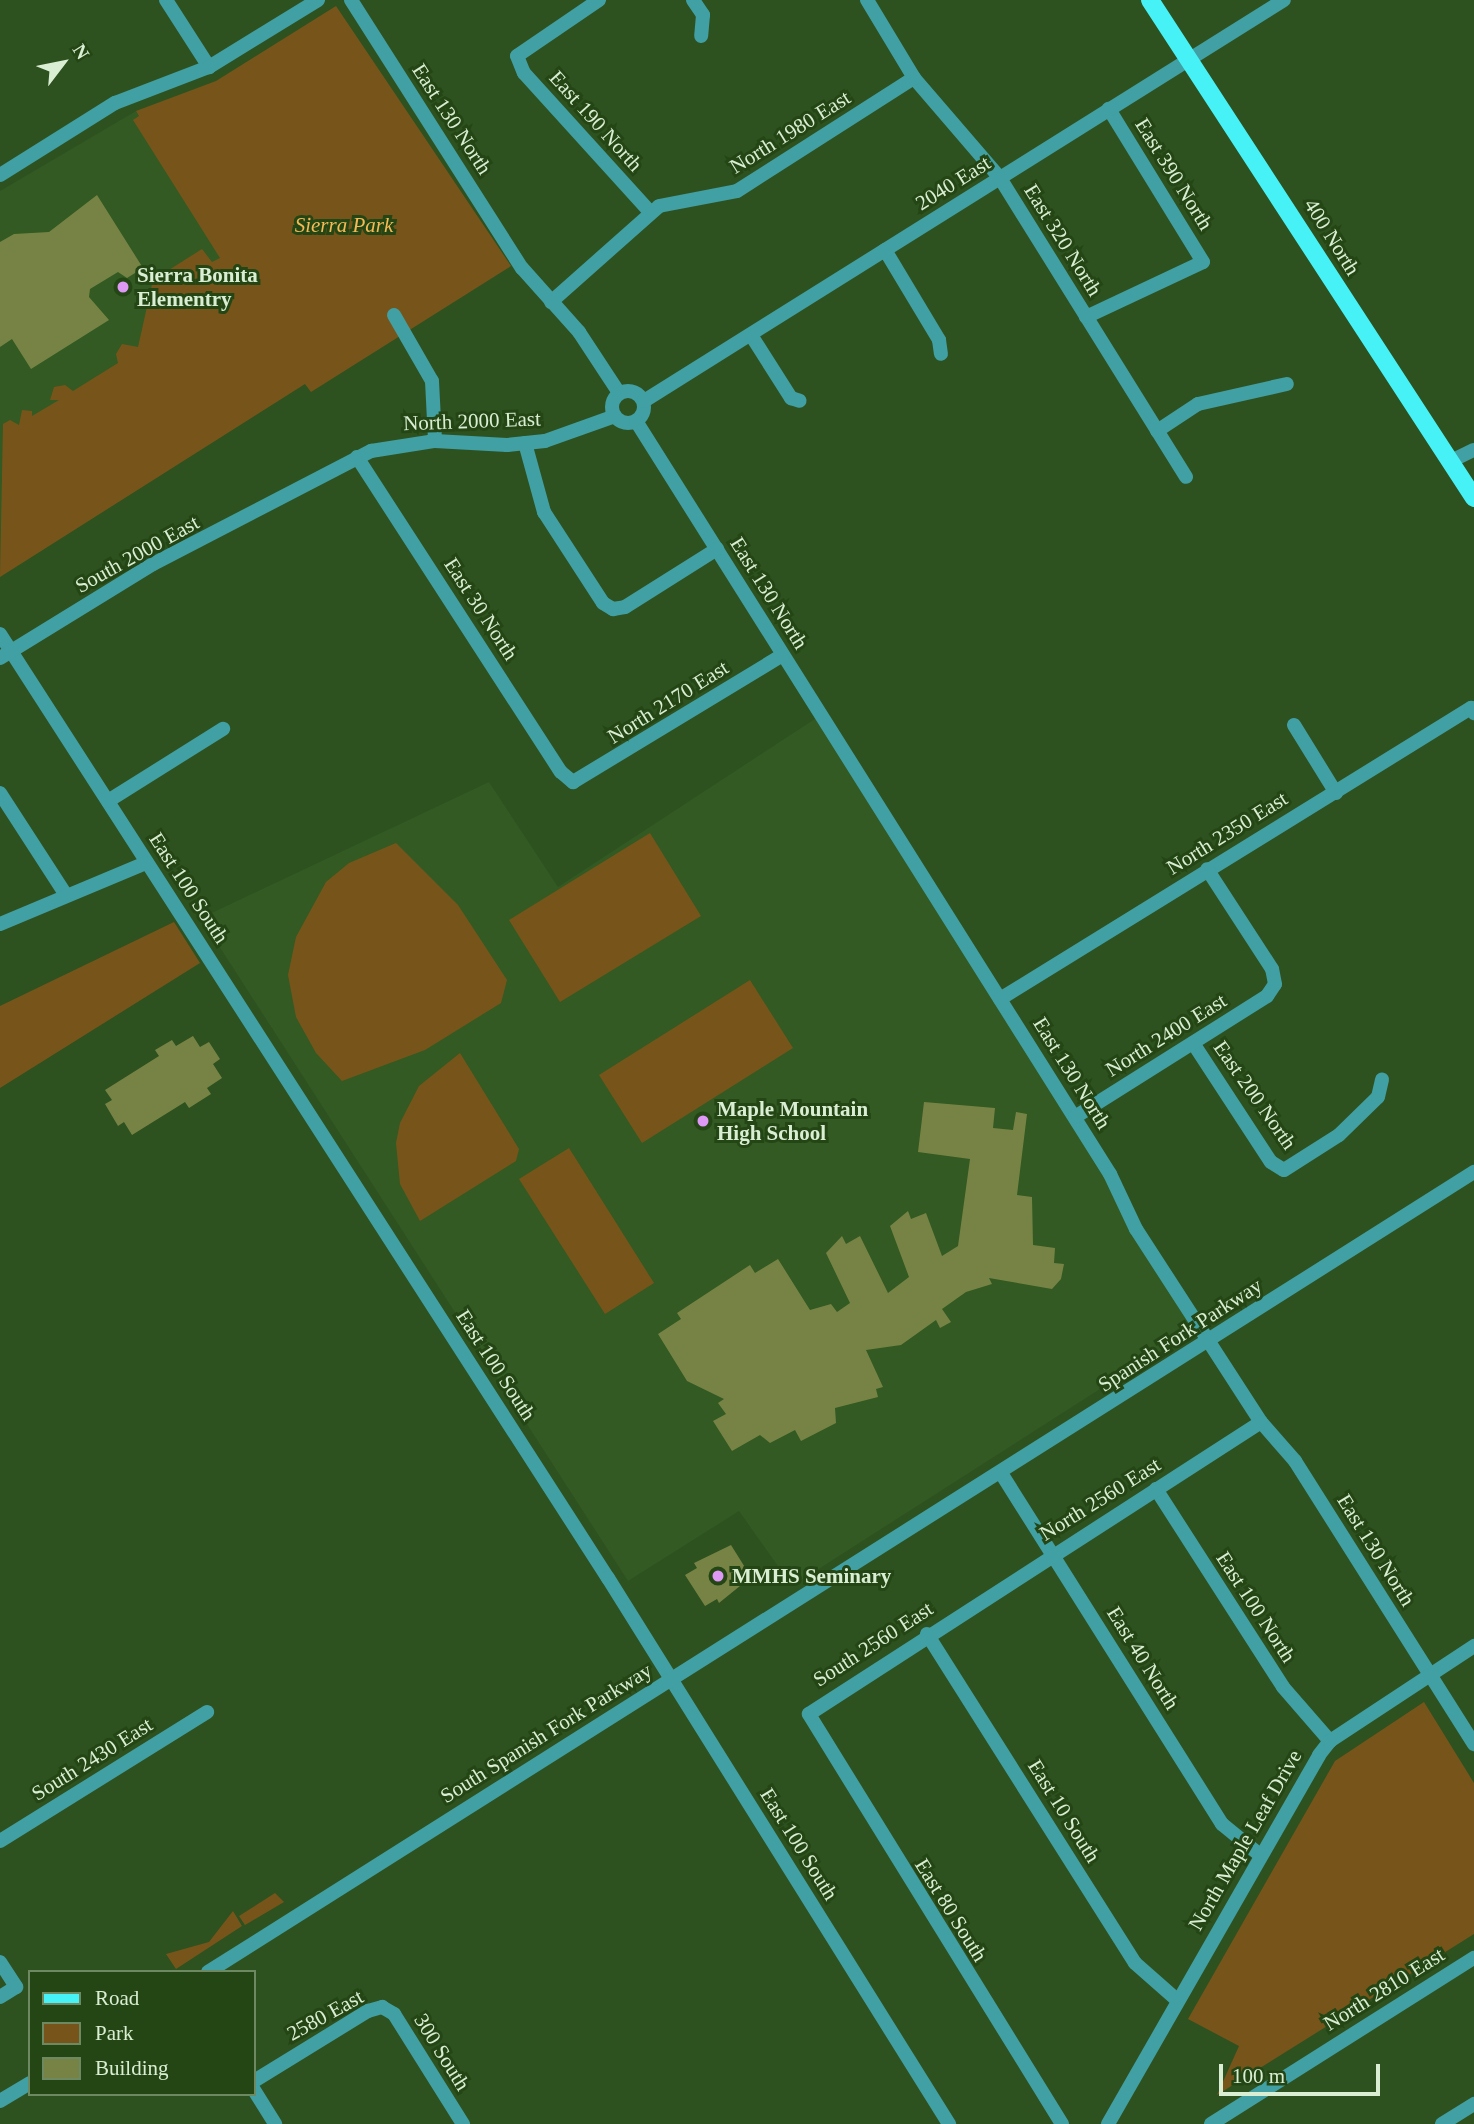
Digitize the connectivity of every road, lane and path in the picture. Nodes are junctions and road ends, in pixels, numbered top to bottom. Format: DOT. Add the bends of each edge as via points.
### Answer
graph roads {
  1 [pos="166,0"];
  2 [pos="318,0"];
  3 [pos="351,0"];
  4 [pos="599,0"];
  5 [pos="693,0"];
  6 [pos="867,0"];
  7 [pos="1150,0"];
  8 [pos="1276,2"];
  9 [pos="701,36"];
  10 [pos="1189,59"];
  11 [pos="209,67"];
  12 [pos="914,78"];
  13 [pos="1109,109"];
  14 [pos="1,173"];
  15 [pos="1000,178"];
  16 [pos="650,212"];
  17 [pos="886,250"];
  18 [pos="551,302"];
  19 [pos="394,315"];
  20 [pos="1086,317"];
  21 [pos="751,335"];
  22 [pos="941,354"];
  23 [pos="1287,384"];
  24 [pos="619,393"];
  25 [pos="643,401"];
  26 [pos="800,401"];
  27 [pos="615,416"];
  28 [pos="636,421"];
  29 [pos="1157,431"];
  30 [pos="435,441"];
  31 [pos="525,443"];
  32 [pos="1474,450"];
  33 [pos="357,457"];
  34 [pos="1451,461"];
  35 [pos="1186,477"];
  36 [pos="295,488"];
  37 [pos="1474,498"];
  38 [pos="717,549"];
  39 [pos="0,634"];
  40 [pos="6,654"];
  41 [pos="783,655"];
  42 [pos="1474,713"];
  43 [pos="1294,725"];
  44 [pos="223,729"];
  45 [pos="573,782"];
  46 [pos="0,793"];
  47 [pos="1336,793"];
  48 [pos="108,801"];
  49 [pos="146,863"];
  50 [pos="1207,869"];
  51 [pos="66,895"];
  52 [pos="0,924"];
  53 [pos="1000,999"];
  54 [pos="1193,1042"];
  55 [pos="1382,1079"];
  56 [pos="1075,1117"];
  57 [pos="1474,1172"];
  58 [pos="1209,1340"];
  59 [pos="1261,1422"];
  60 [pos="1001,1473"];
  61 [pos="1156,1489"];
  62 [pos="907,1530"];
  63 [pos="1052,1554"];
  64 [pos="961,1612"];
  65 [pos="927,1634"];
  66 [pos="1474,1646"];
  67 [pos="1430,1673"];
  68 [pos="671,1679"];
  69 [pos="207,1712"];
  70 [pos="808,1714"];
  71 [pos="1330,1741"];
  72 [pos="1474,1744"];
  73 [pos="0,1841"];
  74 [pos="1260,1855"];
  75 [pos="1474,1958"];
  76 [pos="0,1962"];
  77 [pos="211,1970"];
  78 [pos="0,1997"];
  79 [pos="1177,2000"];
  80 [pos="382,2007"];
  81 [pos="256,2080"];
  82 [pos="28,2083"];
  83 [pos="256,2093"];
  84 [pos="0,2101"];
  85 [pos="1474,2104"];
  86 [pos="1227,2120"];
  87 [pos="275,2124"];
  88 [pos="463,2124"];
  89 [pos="949,2124"];
  90 [pos="1062,2124"];
  91 [pos="1108,2124"];
  92 [pos="1211,2124"];
  93 [pos="1442,2124"];
  1 -- 11 [label="street"];
  2 -- 11 [label="street"];
  3 -- 18 [label="street, East 130 North" via="522,268"];
  4 -- 16 [label="street, East 190 North" via="516,56 524,73"];
  5 -- 9 [label="street" via="703,15"];
  6 -- 12 [label="street, East 320 North"];
  7 -- 10 [label="main road, 400 North"];
  8 -- 10 [label="street, 2040 East"];
  10 -- 13 [label="street, 2040 East"];
  10 -- 34 [label="main road, 400 North"];
  11 -- 14 [label="street" via="115,103"];
  12 -- 15 [label="street, East 320 North"];
  12 -- 16 [label="street, North 1980 East" via="737,191"];
  13 -- 15 [label="street, 2040 East"];
  13 -- 20 [label="street, East 390 North" via="1203,262"];
  15 -- 17 [label="street, 2040 East"];
  15 -- 20 [label="street, East 320 North"];
  16 -- 18 [label="street, North 1980 East"];
  17 -- 21 [label="street, 2040 East"];
  17 -- 22 [label="street" via="939,340"];
  18 -- 24 [label="street, East 130 North" via="579,332"];
  19 -- 30 [label="street" via="432,381"];
  20 -- 29 [label="street, East 320 North"];
  21 -- 25 [label="street, 2040 East"];
  21 -- 26 [label="street" via="791,397"];
  23 -- 29 [label="street" via="1198,404"];
  24 -- 25 [label="street" via="633,391"];
  24 -- 27 [label="street" via="613,401"];
  25 -- 28 [label="street"];
  27 -- 28 [label="street"];
  27 -- 31 [label="street, North 2000 East" via="569,435"];
  28 -- 38 [label="street, East 130 North"];
  29 -- 35 [label="street, East 320 North"];
  30 -- 31 [label="street, North 2000 East"];
  30 -- 33 [label="street, North 2000 East"];
  31 -- 38 [label="street" via="544,512 603,603 613,609 625,607"];
  32 -- 34 [label="street"];
  33 -- 36 [label="street, North 2000 East"];
  33 -- 45 [label="street, East 30 North" via="561,772"];
  34 -- 37 [label="main road, 400 North"];
  36 -- 40 [label="street, South 2000 East" via="235,526 153,564"];
  38 -- 41 [label="street, East 130 North"];
  39 -- 40 [label="street, East 100 South"];
  40 -- 48 [label="street, East 100 South"];
  41 -- 45 [label="street, North 2170 East"];
  41 -- 53 [label="street, East 130 North"];
  42 -- 47 [label="street, North 2350 East" via="1471,708"];
  43 -- 47 [label="street"];
  44 -- 48 [label="street"];
  46 -- 51 [label="street"];
  47 -- 50 [label="street, North 2350 East"];
  48 -- 49 [label="street, East 100 South"];
  49 -- 51 [label="street"];
  49 -- 68 [label="street, East 100 South"];
  50 -- 53 [label="street, North 2350 East"];
  50 -- 54 [label="street, North 2400 East" via="1272,969 1275,984 1267,996"];
  51 -- 52 [label="street"];
  53 -- 56 [label="street, East 130 North"];
  54 -- 55 [label="street, East 200 North" via="1271,1162 1284,1170 1339,1135 1378,1097"];
  54 -- 56 [label="street, North 2400 East"];
  56 -- 58 [label="street, East 130 North" via="1136,1228"];
  57 -- 58 [label="street, Spanish Fork Parkway"];
  58 -- 59 [label="street, East 130 North"];
  58 -- 60 [label="street, Spanish Fork Parkway"];
  59 -- 61 [label="street, North 2560 East"];
  59 -- 67 [label="street, East 130 North" via="1295,1461"];
  60 -- 62 [label="street, Spanish Fork Parkway"];
  60 -- 63 [label="street, East 40 North"];
  61 -- 63 [label="street, North 2560 East"];
  61 -- 71 [label="street, East 100 North" via="1283,1686"];
  62 -- 68 [label="street, South Spanish Fork Parkway"];
  63 -- 64 [label="street, North 2560 East"];
  63 -- 74 [label="street, East 40 North" via="1222,1824"];
  64 -- 65 [label="street, South 2560 East"];
  65 -- 70 [label="street, South 2560 East"];
  65 -- 79 [label="street, East 10 South" via="1135,1964"];
  66 -- 67 [label="street, North Maple Leaf Drive"];
  67 -- 71 [label="street, North Maple Leaf Drive"];
  67 -- 72 [label="street, East 130 North"];
  68 -- 77 [label="street, South Spanish Fork Parkway"];
  68 -- 89 [label="street, East 100 South"];
  69 -- 73 [label="street, South 2430 East"];
  70 -- 90 [label="street, East 80 South"];
  71 -- 74 [label="street, North Maple Leaf Drive"];
  74 -- 79 [label="street, North Maple Leaf Drive"];
  75 -- 86 [label="street, North 2810 East"];
  76 -- 78 [label="street" via="16,1987"];
  79 -- 91 [label="street, North Maple Leaf Drive"];
  80 -- 81 [label="street, 2580 East" via="368,2011"];
  80 -- 88 [label="street, 300 South" via="396,2017"];
  82 -- 84 [label="street"];
  83 -- 87 [label="street"];
  85 -- 93 [label="street"];
  86 -- 92 [label="street, North 2810 East"];
}
